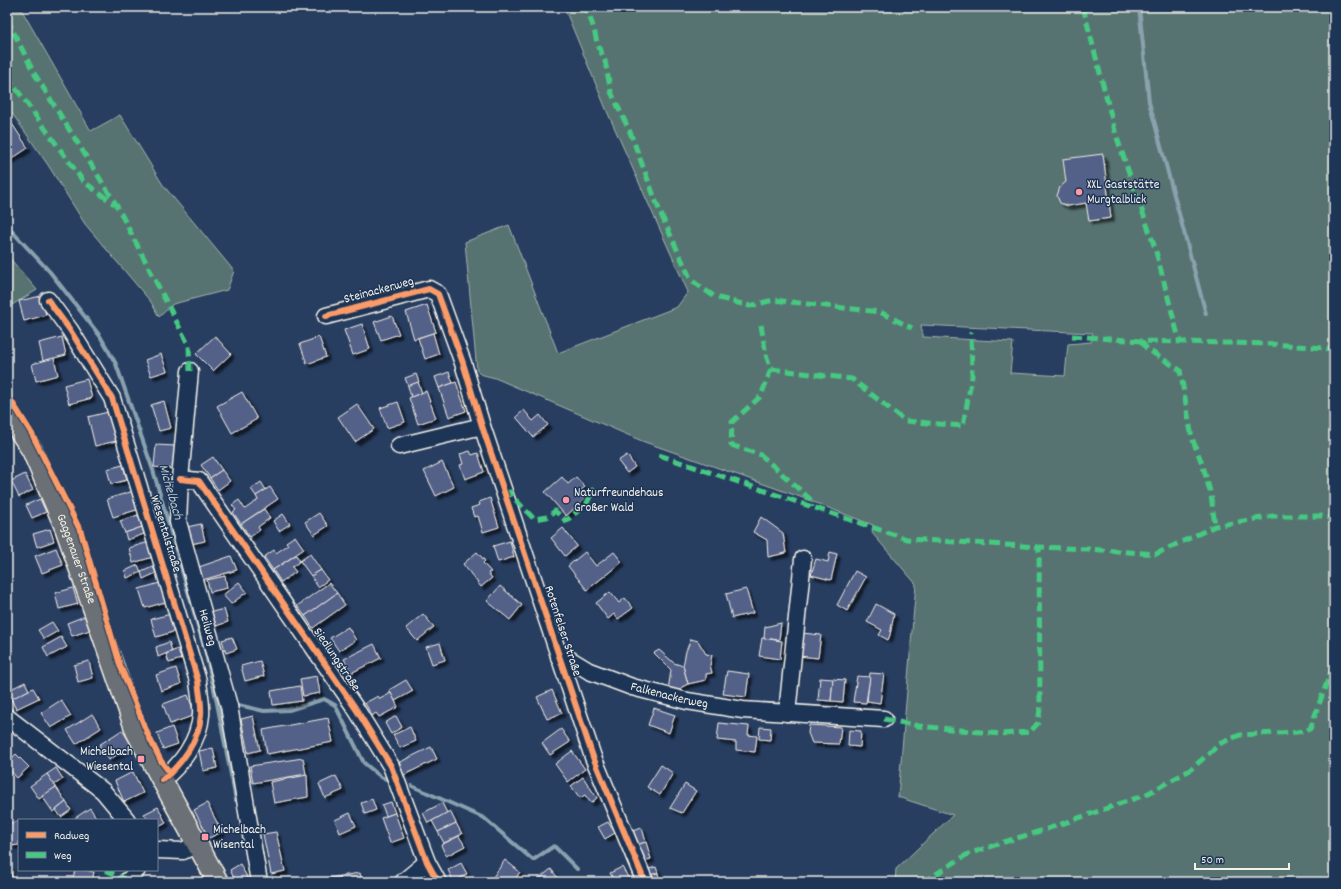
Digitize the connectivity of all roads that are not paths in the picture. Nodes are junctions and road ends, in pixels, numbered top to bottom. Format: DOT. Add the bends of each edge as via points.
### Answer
graph roads {
  1 [pos="48,300"];
  2 [pos="326,316"];
  3 [pos="190,371"];
  4 [pos="469,382"];
  5 [pos="7,412"];
  6 [pos="482,426"];
  7 [pos="399,446"];
  8 [pos="180,479"];
  9 [pos="803,559"];
  10 [pos="559,657"];
  11 [pos="787,713"];
  12 [pos="7,717"];
  13 [pos="884,719"];
  14 [pos="162,780"];
  15 [pos="126,819"];
  16 [pos="197,844"];
  17 [pos="158,850"];
  18 [pos="427,862"];
  19 [pos="218,882"];
  20 [pos="259,882"];
  21 [pos="403,882"];
  22 [pos="438,882"];
  23 [pos="645,882"];
  1 -- 14 [label="street, Wiesentalstraße" via="70,330 112,398 198,681 201,714 199,730 187,753"];
  2 -- 4 [label="street, Steinackerweg" via="429,289 438,294"];
  3 -- 8 [label="street, Heilweg"];
  4 -- 6 [label="street, Rotenfelser Straße"];
  5 -- 14 [label="main road, Gaggenauer Straße" via="32,450 65,527 136,731"];
  6 -- 7 [label="street"];
  6 -- 10 [label="street, Rotenfelser Straße"];
  8 -- 18 [label="street, Siedlungstraße" via="199,481 356,709 391,766"];
  8 -- 20 [label="street, Heilweg" via="178,522 227,701"];
  9 -- 11 [label="street"];
  10 -- 11 [label="street, Falkenackerweg" via="566,657 589,671 632,688 686,701 743,710"];
  10 -- 23 [label="street, Rotenfelser Straße" via="593,757"];
  11 -- 13 [label="street, Falkenackerweg"];
  12 -- 15 [label="street" via="102,791"];
  14 -- 16 [label="main road, Gaggenauer Straße"];
  16 -- 17 [label="street" via="183,851"];
  16 -- 19 [label="main road, Gaggenauer Straße"];
  18 -- 21 [label="street"];
  18 -- 22 [label="street, Siedlungstraße"];
}
